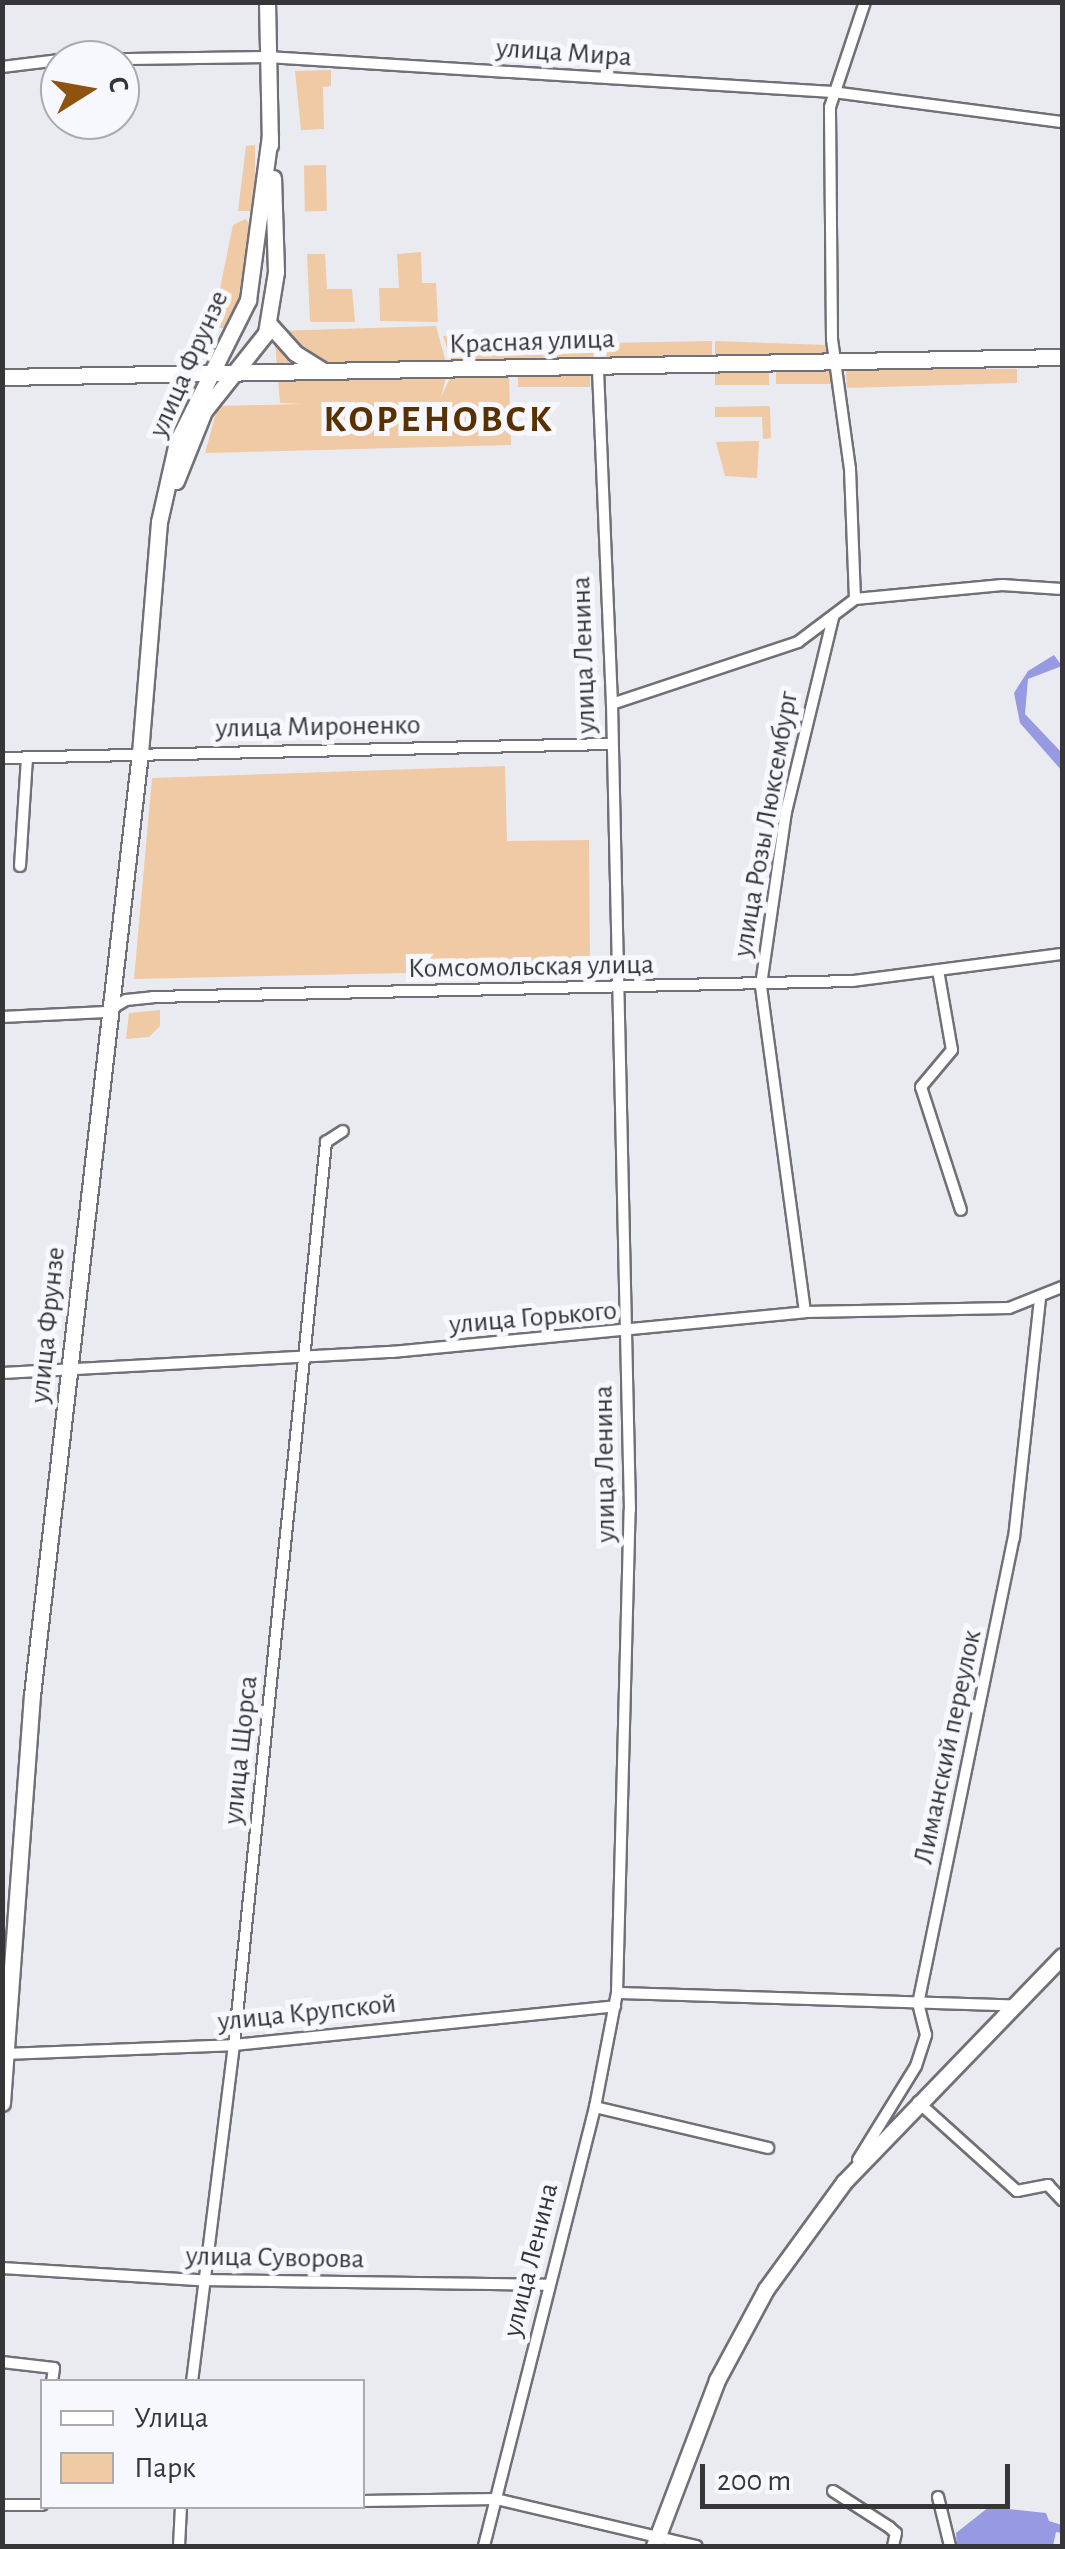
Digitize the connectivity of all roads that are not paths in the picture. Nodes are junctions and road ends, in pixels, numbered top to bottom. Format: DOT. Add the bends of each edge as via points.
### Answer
graph roads {
  1 [pos="268,2"];
  2 [pos="865,2"];
  3 [pos="268,57"];
  4 [pos="140,59"];
  5 [pos="40,62"];
  6 [pos="2,67"];
  7 [pos="833,92"];
  8 [pos="1062,122"];
  9 [pos="270,136"];
  10 [pos="269,324"];
  11 [pos="1062,358"];
  12 [pos="834,360"];
  13 [pos="598,366"];
  14 [pos="328,372"];
  15 [pos="235,374"];
  16 [pos="211,375"];
  17 [pos="2,377"];
  18 [pos="158,553"];
  19 [pos="1062,588"];
  20 [pos="856,599"];
  21 [pos="833,617"];
  22 [pos="612,704"];
  23 [pos="609,744"];
  24 [pos="140,753"];
  25 [pos="2,758"];
  26 [pos="27,758"];
  27 [pos="20,866"];
  28 [pos="1062,954"];
  29 [pos="938,970"];
  30 [pos="761,985"];
  31 [pos="615,986"];
  32 [pos="106,1012"];
  33 [pos="2,1018"];
  34 [pos="343,1131"];
  35 [pos="961,1210"];
  36 [pos="1062,1286"];
  37 [pos="1040,1298"];
  38 [pos="805,1312"];
  39 [pos="625,1333"];
  40 [pos="301,1358"];
  41 [pos="69,1368"];
  42 [pos="2,1373"];
  43 [pos="1062,1956"];
  44 [pos="1056,1972"];
  45 [pos="616,2000"];
  46 [pos="918,2004"];
  47 [pos="1009,2005"];
  48 [pos="234,2046"];
  49 [pos="4,2054"];
  50 [pos="918,2102"];
  51 [pos="2,2103"];
  52 [pos="595,2107"];
  53 [pos="768,2148"];
  54 [pos="844,2182"];
  55 [pos="1062,2200"];
  56 [pos="2,2268"];
  57 [pos="200,2280"];
  58 [pos="547,2286"];
  59 [pos="2,2362"];
  60 [pos="52,2379"];
  61 [pos="192,2379"];
  62 [pos="833,2491"];
  63 [pos="938,2497"];
  64 [pos="496,2499"];
  65 [pos="365,2501"];
  66 [pos="2,2505"];
  67 [pos="40,2506"];
  68 [pos="181,2509"];
  69 [pos="655,2542"];
  70 [pos="179,2546"];
  71 [pos="484,2546"];
  72 [pos="698,2546"];
  73 [pos="893,2546"];
  74 [pos="950,2546"];
  1 -- 3 [label="main road, улица Фрунзе"];
  2 -- 7 [label="street"];
  3 -- 4 [label="street, улица Мира"];
  3 -- 7 [label="street, улица Мира"];
  3 -- 9 [label="main road, улица Фрунзе"];
  5 -- 6 [label="street, улица Мира"];
  7 -- 8 [label="street, улица Мира"];
  7 -- 12 [label="street"];
  9 -- 10 [label="main road, улица Фрунзе" via="277,252"];
  9 -- 16 [label="main road, улица Фрунзе" via="248,300"];
  10 -- 14 [label="main road" via="295,353"];
  10 -- 15 [label="main road, улица Фрунзе"];
  11 -- 12 [label="main road, Красная улица"];
  12 -- 13 [label="main road, Красная улица"];
  12 -- 20 [label="street"];
  13 -- 14 [label="main road, Красная улица"];
  13 -- 22 [label="street, улица Ленина"];
  14 -- 15 [label="main road, Красная улица"];
  15 -- 16 [label="main road, Красная улица"];
  15 -- 18 [label="main road, улица Фрунзе" via="204,411"];
  16 -- 17 [label="main road, Красная улица"];
  16 -- 18 [label="main road, улица Фрунзе" via="177,442"];
  18 -- 24 [label="main road, улица Фрунзе"];
  19 -- 20 [label="street" via="1002,585"];
  20 -- 21 [label="street"];
  21 -- 22 [label="street" via="798,642"];
  21 -- 30 [label="street, улица Розы Люксембург" via="786,812"];
  22 -- 23 [label="street, улица Ленина"];
  23 -- 24 [label="street, улица Мироненко"];
  23 -- 31 [label="street, улица Ленина"];
  24 -- 26 [label="street, улица Мироненко"];
  24 -- 32 [label="main road, улица Фрунзе"];
  25 -- 26 [label="street, улица Мироненко"];
  26 -- 27 [label="street"];
  28 -- 29 [label="street, Комсомольская улица"];
  29 -- 30 [label="street, Комсомольская улица"];
  29 -- 35 [label="street" via="952,1050 922,1087"];
  30 -- 31 [label="street, Комсомольская улица"];
  30 -- 38 [label="street, улица Розы Люксембург"];
  31 -- 32 [label="street, Комсомольская улица" via="153,997 126,1000"];
  31 -- 39 [label="street, улица Ленина"];
  32 -- 33 [label="street, Комсомольская улица"];
  32 -- 41 [label="main road, улица Фрунзе"];
  34 -- 40 [label="street, улица Щорса" via="326,1142"];
  36 -- 37 [label="street, улица Горького"];
  37 -- 38 [label="street, улица Горького" via="1009,1308"];
  37 -- 46 [label="street, Лиманский переулок" via="1014,1538"];
  38 -- 39 [label="street, улица Горького"];
  39 -- 40 [label="street, улица Горького"];
  39 -- 45 [label="street, улица Ленина" via="630,1690"];
  40 -- 41 [label="street, улица Горького"];
  40 -- 48 [label="street, улица Щорса"];
  41 -- 42 [label="street, улица Горького"];
  41 -- 49 [label="main road, улица Фрунзе" via="32,1694"];
  43 -- 44 [label="main road"];
  44 -- 47 [label="main road"];
  45 -- 46 [label="street, улица Крупской"];
  45 -- 48 [label="street, улица Крупской"];
  45 -- 52 [label="street, улица Ленина"];
  46 -- 47 [label="street, улица Крупской"];
  46 -- 54 [label="street, Лиманский переулок" via="926,2035 916,2066"];
  47 -- 50 [label="main road"];
  48 -- 49 [label="street, улица Крупской"];
  48 -- 57 [label="street, улица Щорса"];
  49 -- 51 [label="main road, улица Фрунзе"];
  50 -- 54 [label="main road"];
  50 -- 55 [label="street" via="1016,2192 1048,2185"];
  52 -- 53 [label="street"];
  52 -- 58 [label="street, улица Ленина"];
  54 -- 69 [label="main road" via="766,2289 717,2380"];
  56 -- 57 [label="street, улица Суворова"];
  57 -- 58 [label="street, улица Суворова"];
  57 -- 61 [label="street, улица Щорса"];
  58 -- 64 [label="street, улица Ленина"];
  59 -- 60 [label="street" via="54,2368"];
  62 -- 73 [label="street" via="896,2533"];
  63 -- 74 [label="street"];
  64 -- 65 [label="street"];
  64 -- 69 [label="street"];
  64 -- 71 [label="street, улица Ленина"];
  66 -- 67 [label="street"];
  68 -- 70 [label="street"];
  69 -- 72 [label="street"];
}
